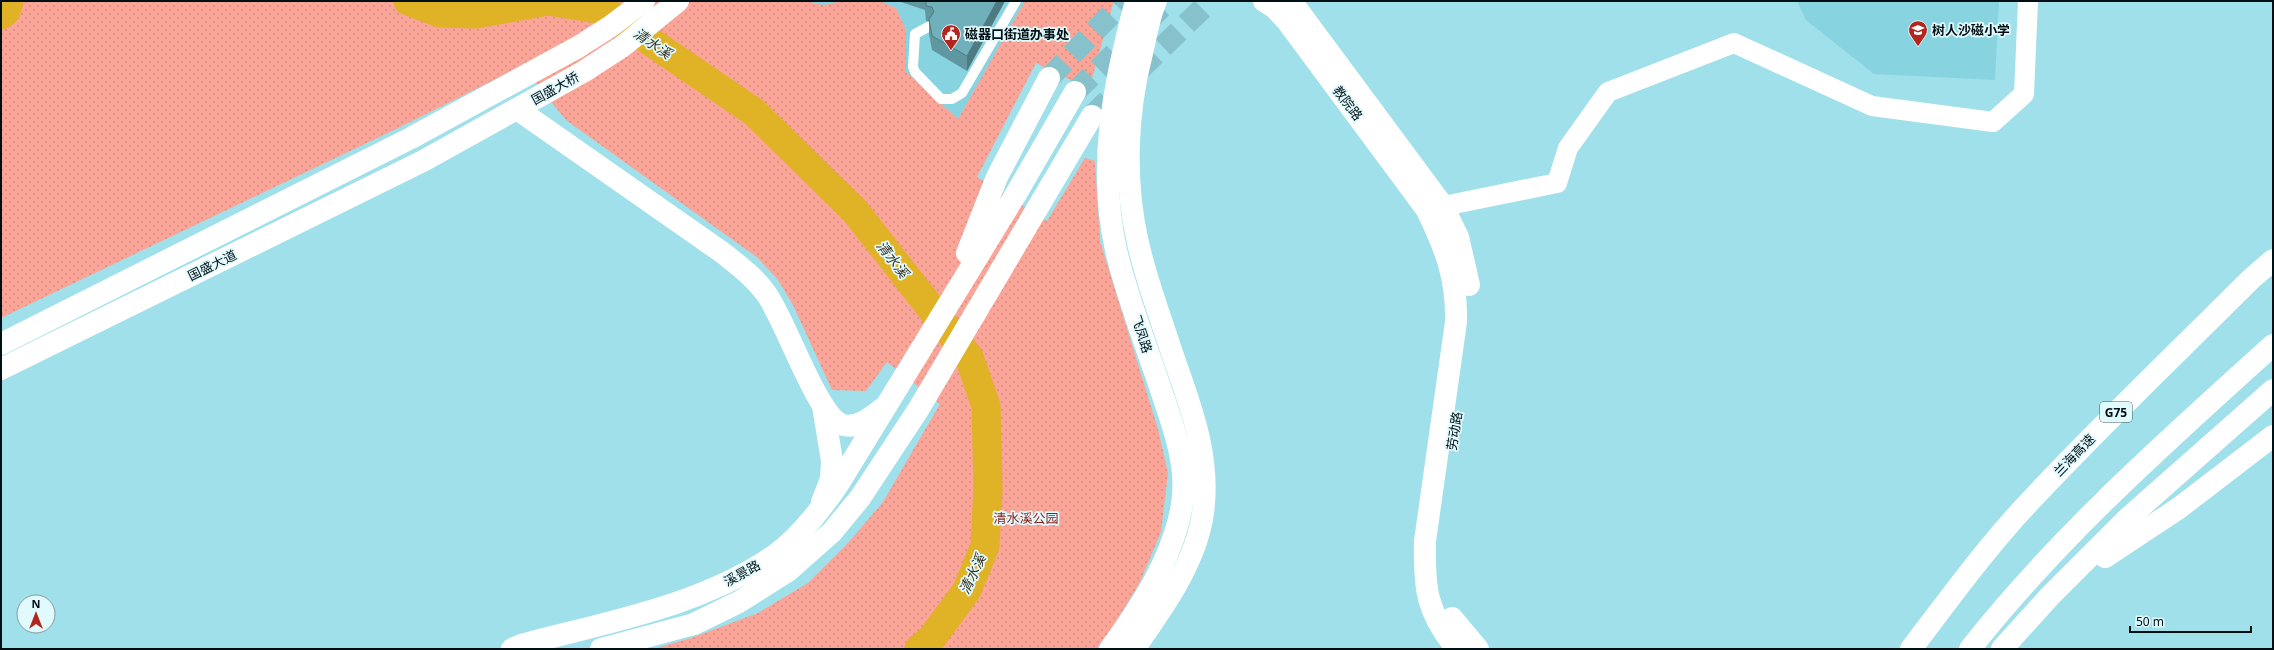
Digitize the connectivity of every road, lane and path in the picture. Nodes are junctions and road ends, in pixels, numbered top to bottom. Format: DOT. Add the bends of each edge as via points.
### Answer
graph roads {
  1 [pos="644,1"];
  2 [pos="678,1"];
  3 [pos="1016,1"];
  4 [pos="1136,1"];
  5 [pos="1156,1"];
  6 [pos="1264,1"];
  7 [pos="1291,1"];
  8 [pos="2028,1"];
  9 [pos="928,27"];
  10 [pos="1049,78"];
  11 [pos="1075,92"];
  12 [pos="517,109"];
  13 [pos="1092,116"];
  14 [pos="411,138"];
  15 [pos="422,161"];
  16 [pos="1435,208"];
  17 [pos="2273,255"];
  18 [pos="2273,260"];
  19 [pos="2251,279"];
  20 [pos="947,305"];
  21 [pos="1,344"];
  22 [pos="2273,345"];
  23 [pos="1,369"];
  24 [pos="2273,390"];
  25 [pos="891,398"];
  26 [pos="823,406"];
  27 [pos="2270,438"];
  28 [pos="818,514"];
  29 [pos="2050,596"];
  30 [pos="512,649"];
  31 [pos="600,649"];
  32 [pos="1110,649"];
  33 [pos="1134,649"];
  34 [pos="1457,649"];
  35 [pos="1478,649"];
  36 [pos="1911,649"];
  37 [pos="1970,649"];
  38 [pos="2002,649"];
  1 -- 14 [label="main road, 国盛大桥" via="578,47"];
  2 -- 12 [label="main road, 国盛大桥" via="623,46"];
  3 -- 9 [label="lane" via="997,25 962,93 946,100 917,77 913,67 915,34"];
  4 -- 32 [label="main road, 飞凤路" via="1114,91 1107,169 1110,211 1116,250 1125,282 1175,430 1183,488 1182,509 1174,539 1131,619"];
  5 -- 33 [label="main road, 飞凤路" via="1139,65 1131,118 1131,207 1146,276 1197,428 1204,458 1205,487 1195,544 1167,601"];
  6 -- 16 [label="main road, 教院路" via="1287,21"];
  7 -- 16 [label="main road, 教院路"];
  8 -- 16 [label="street" via="2024,94 1994,122 1872,106 1734,43 1608,92 1568,148 1557,183"];
  10 -- 20 [label="main road" via="997,177"];
  11 -- 20 [label="main road"];
  12 -- 15 [label="main road, 国盛大桥"];
  12 -- 26 [label="main road" via="747,272 766,292 779,313"];
  13 -- 31 [label="main road, 溪景路" via="918,410 860,498 832,532 788,572 739,602 694,624"];
  14 -- 21 [label="main road, 国盛大道"];
  15 -- 23 [label="main road, 国盛大道"];
  16 -- 34 [label="main road, 劳动路" via="1441,239 1451,267 1456,295 1456,322 1424,541 1426,590 1442,632"];
  16 -- 35 [label="main road, 劳动路" via="1458,237 1470,294 1470,324 1437,543 1436,568 1438,588 1445,607"];
  17 -- 19 [label="main road"];
  18 -- 19 [label="main road, 兰海高速 / G75"];
  19 -- 36 [label="main road, 兰海高速 / G75" via="2032,499 1968,573"];
  20 -- 25 [label="main road, 溪景路"];
  22 -- 37 [label="main road" via="2094,511 1994,619"];
  24 -- 29 [label="main road" via="2127,519"];
  25 -- 26 [label="main road" via="869,420 855,425 844,425 834,420"];
  25 -- 28 [label="main road, 溪景路"];
  26 -- 28 [label="main road" via="832,461 831,479"];
  27 -- 29 [label="main road" via="2179,508 2135,535"];
  28 -- 30 [label="main road, 溪景路" via="775,554 728,581 686,600"];
  29 -- 38 [label="main road"];
}
